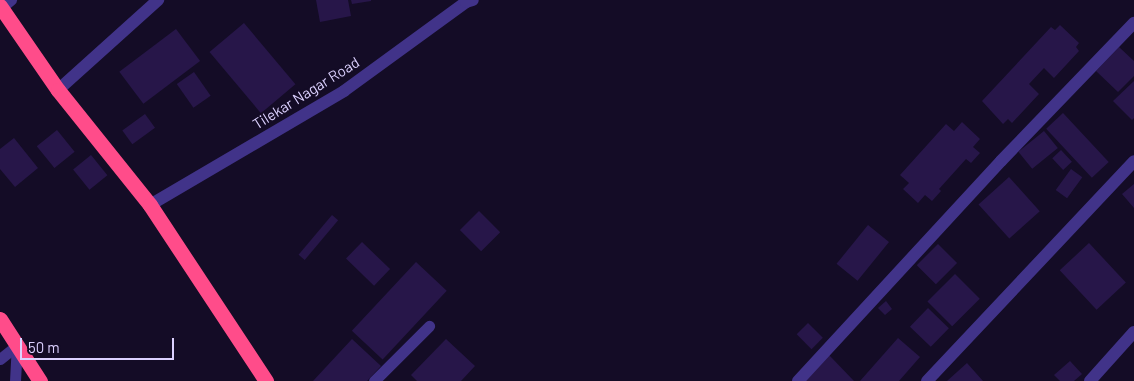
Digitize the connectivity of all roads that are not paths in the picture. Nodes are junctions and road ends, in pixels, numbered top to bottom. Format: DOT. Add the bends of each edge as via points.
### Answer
graph roads {
  1 [pos="158,0"];
  2 [pos="469,1"];
  3 [pos="4,5"];
  4 [pos="1134,23"];
  5 [pos="58,90"];
  6 [pos="1134,161"];
  7 [pos="150,205"];
  8 [pos="0,319"];
  9 [pos="429,326"];
  10 [pos="1134,332"];
  11 [pos="17,345"];
  12 [pos="0,358"];
  13 [pos="15,381"];
  14 [pos="40,381"];
  15 [pos="266,381"];
  16 [pos="374,381"];
  17 [pos="798,381"];
  18 [pos="927,381"];
  19 [pos="1090,381"];
  1 -- 5 [label="street"];
  2 -- 7 [label="street, Tilekar Nagar Road" via="344,91"];
  3 -- 5 [label="highway"];
  4 -- 17 [label="street" via="1001,161"];
  5 -- 7 [label="highway"];
  6 -- 18 [label="street"];
  7 -- 15 [label="highway"];
  8 -- 11 [label="highway"];
  9 -- 16 [label="lane"];
  10 -- 19 [label="street"];
  11 -- 12 [label="lane"];
  11 -- 13 [label="lane"];
  11 -- 14 [label="highway"];
}
